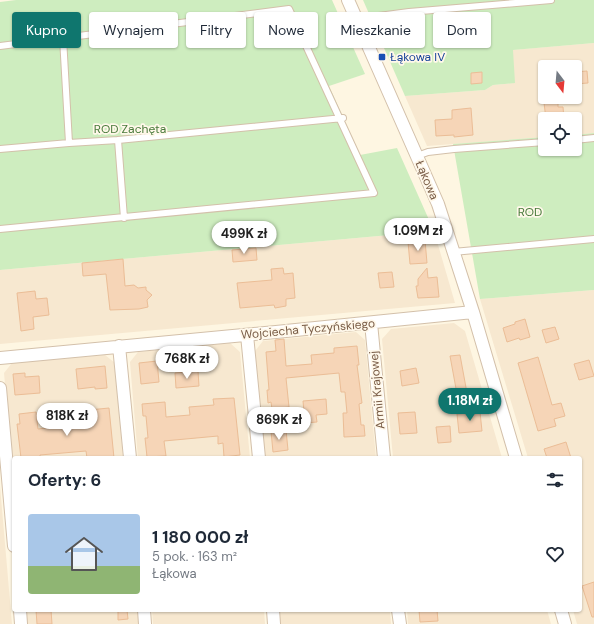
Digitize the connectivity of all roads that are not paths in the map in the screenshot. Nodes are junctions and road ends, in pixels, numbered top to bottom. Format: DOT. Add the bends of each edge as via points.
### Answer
graph roads {
  1 [pos="348,0"];
  2 [pos="551,0"];
  3 [pos="353,12"];
  4 [pos="409,12"];
  5 [pos="81,36"];
  6 [pos="12,44"];
  7 [pos="0,46"];
  8 [pos="63,48"];
  9 [pos="369,48"];
  10 [pos="341,118"];
  11 [pos="594,138"];
  12 [pos="582,139"];
  13 [pos="118,140"];
  14 [pos="68,143"];
  15 [pos="538,143"];
  16 [pos="0,149"];
  17 [pos="417,156"];
  18 [pos="124,218"];
  19 [pos="0,229"];
  20 [pos="594,239"];
  21 [pos="453,252"];
  22 [pos="473,312"];
  23 [pos="371,323"];
  24 [pos="247,335"];
  25 [pos="119,346"];
  26 [pos="0,358"];
  27 [pos="0,388"];
  28 [pos="130,456"];
  29 [pos="259,456"];
  30 [pos="384,456"];
  31 [pos="515,456"];
  32 [pos="12,523"];
  33 [pos="20,612"];
  34 [pos="144,612"];
  35 [pos="273,612"];
  36 [pos="398,612"];
  37 [pos="562,612"];
  38 [pos="21,624"];
  39 [pos="145,624"];
  40 [pos="274,624"];
  41 [pos="400,624"];
  42 [pos="565,624"];
  1 -- 3 [label="street, Łąkowa"];
  2 -- 4 [label="lane"];
  5 -- 10 [label="lane" via="289,9"];
  6 -- 7 [label="lane"];
  8 -- 14 [label="lane"];
  9 -- 17 [label="street, Łąkowa"];
  10 -- 13 [label="lane"];
  10 -- 18 [label="lane" via="374,193"];
  11 -- 12 [label="lane"];
  13 -- 14 [label="lane"];
  13 -- 18 [label="lane"];
  14 -- 16 [label="lane"];
  15 -- 17 [label="lane" via="428,152"];
  17 -- 21 [label="street, Łąkowa" via="438,204"];
  18 -- 19 [label="lane"];
  20 -- 21 [label="lane"];
  21 -- 22 [label="street, Łąkowa"];
  22 -- 23 [label="street, Wojciecha Tyczyńskiego"];
  22 -- 31 [label="street, Łąkowa"];
  23 -- 24 [label="street, Wojciecha Tyczyńskiego"];
  23 -- 30 [label="street, Armii Krajowej"];
  24 -- 25 [label="street, Wojciecha Tyczyńskiego"];
  24 -- 29 [label="street"];
  25 -- 26 [label="street, Wojciecha Tyczyńskiego"];
  25 -- 28 [label="street"];
  27 -- 32 [label="street"];
  33 -- 38 [label="street"];
  34 -- 39 [label="street"];
  35 -- 40 [label="street"];
  36 -- 41 [label="street"];
  37 -- 42 [label="street"];
}
